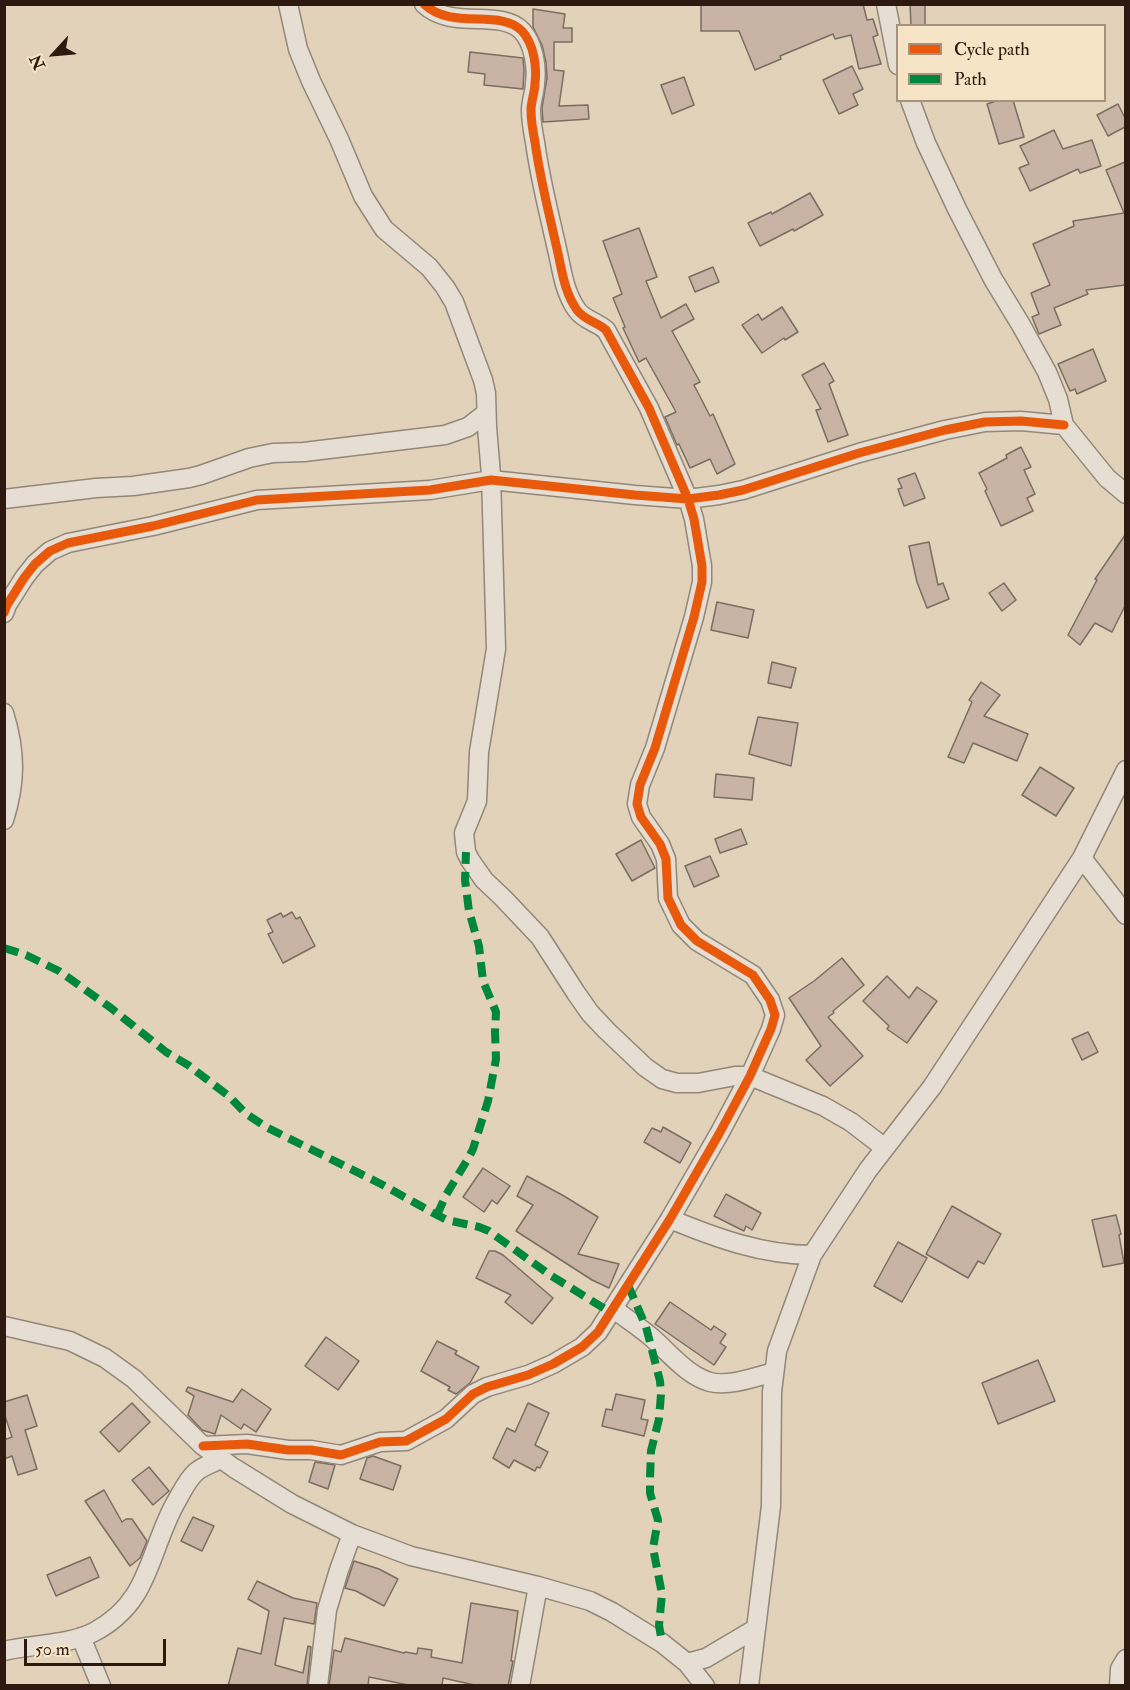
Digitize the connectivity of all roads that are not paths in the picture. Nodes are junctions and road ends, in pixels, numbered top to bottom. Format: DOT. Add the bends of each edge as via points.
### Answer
graph roads {
  1 [pos="288,4"];
  2 [pos="424,4"];
  3 [pos="886,4"];
  4 [pos="896,59"];
  5 [pos="911,102"];
  6 [pos="486,413"];
  7 [pos="1065,425"];
  8 [pos="491,480"];
  9 [pos="1125,494"];
  10 [pos="4,499"];
  11 [pos="688,499"];
  12 [pos="4,613"];
  13 [pos="4,713"];
  14 [pos="1125,770"];
  15 [pos="4,820"];
  16 [pos="1082,858"];
  17 [pos="1125,915"];
  18 [pos="750,1076"];
  19 [pos="885,1148"];
  20 [pos="670,1219"];
  21 [pos="812,1255"];
  22 [pos="613,1308"];
  23 [pos="4,1326"];
  24 [pos="774,1372"];
  25 [pos="203,1446"];
  26 [pos="221,1458"];
  27 [pos="352,1534"];
  28 [pos="538,1586"];
  29 [pos="755,1629"];
  30 [pos="81,1637"];
  31 [pos="4,1651"];
  32 [pos="1125,1659"];
  33 [pos="687,1662"];
  34 [pos="101,1686"];
  35 [pos="318,1686"];
  36 [pos="520,1686"];
  37 [pos="705,1686"];
  38 [pos="749,1686"];
  39 [pos="1119,1686"];
  1 -- 6 [label="street" via="298,49 363,196 384,229 429,267 454,302 483,380"];
  2 -- 11 [label="street" via="445,16 501,20 522,31 530,42 536,68 531,110 538,168 565,284 580,314 606,330 649,408"];
  3 -- 4 [label="street"];
  5 -- 7 [label="street" via="957,209 1047,372"];
  6 -- 8 [label="street"];
  6 -- 10 [label="street" via="468,427 445,435 273,453 189,478"];
  7 -- 9 [label="street" via="1107,478"];
  7 -- 11 [label="street" via="985,422 859,453 743,490"];
  8 -- 11 [label="street"];
  8 -- 12 [label="street" via="430,490 257,500 68,543 35,564"];
  8 -- 18 [label="street" via="495,650 479,752 477,801 464,833 466,852 484,880 540,937 590,1013 645,1067 662,1079 677,1083"];
  11 -- 18 [label="street" via="702,566 700,589 637,804 664,852 668,898 681,925 697,941 753,975 773,1006 774,1021"];
  13 -- 15 [label="street" via="14,753 10,804"];
  14 -- 16 [label="street"];
  16 -- 17 [label="street"];
  16 -- 19 [label="street" via="932,1087"];
  18 -- 19 [label="street" via="823,1106"];
  18 -- 20 [label="street"];
  19 -- 21 [label="street"];
  20 -- 21 [label="street" via="763,1250"];
  20 -- 22 [label="street"];
  21 -- 24 [label="street" via="777,1350"];
  22 -- 24 [label="street" via="684,1368 711,1382 743,1380"];
  22 -- 25 [label="street" via="598,1332 571,1354 528,1375 473,1394 446,1419 406,1441 380,1442 341,1455 248,1444"];
  23 -- 25 [label="street" via="70,1341 105,1358 134,1379"];
  24 -- 29 [label="street" via="771,1506"];
  25 -- 26 [label="street"];
  26 -- 27 [label="street" via="292,1503"];
  26 -- 30 [label="street" via="196,1472 183,1489 168,1515 142,1586 131,1602 108,1624"];
  27 -- 28 [label="street" via="411,1556"];
  27 -- 35 [label="street" via="327,1610"];
  28 -- 33 [label="street" via="590,1601 612,1612"];
  28 -- 36 [label="street"];
  29 -- 33 [label="street" via="706,1658"];
  29 -- 38 [label="street"];
  30 -- 31 [label="street"];
  30 -- 34 [label="street"];
  32 -- 39 [label="street"];
  33 -- 37 [label="street"];
}
